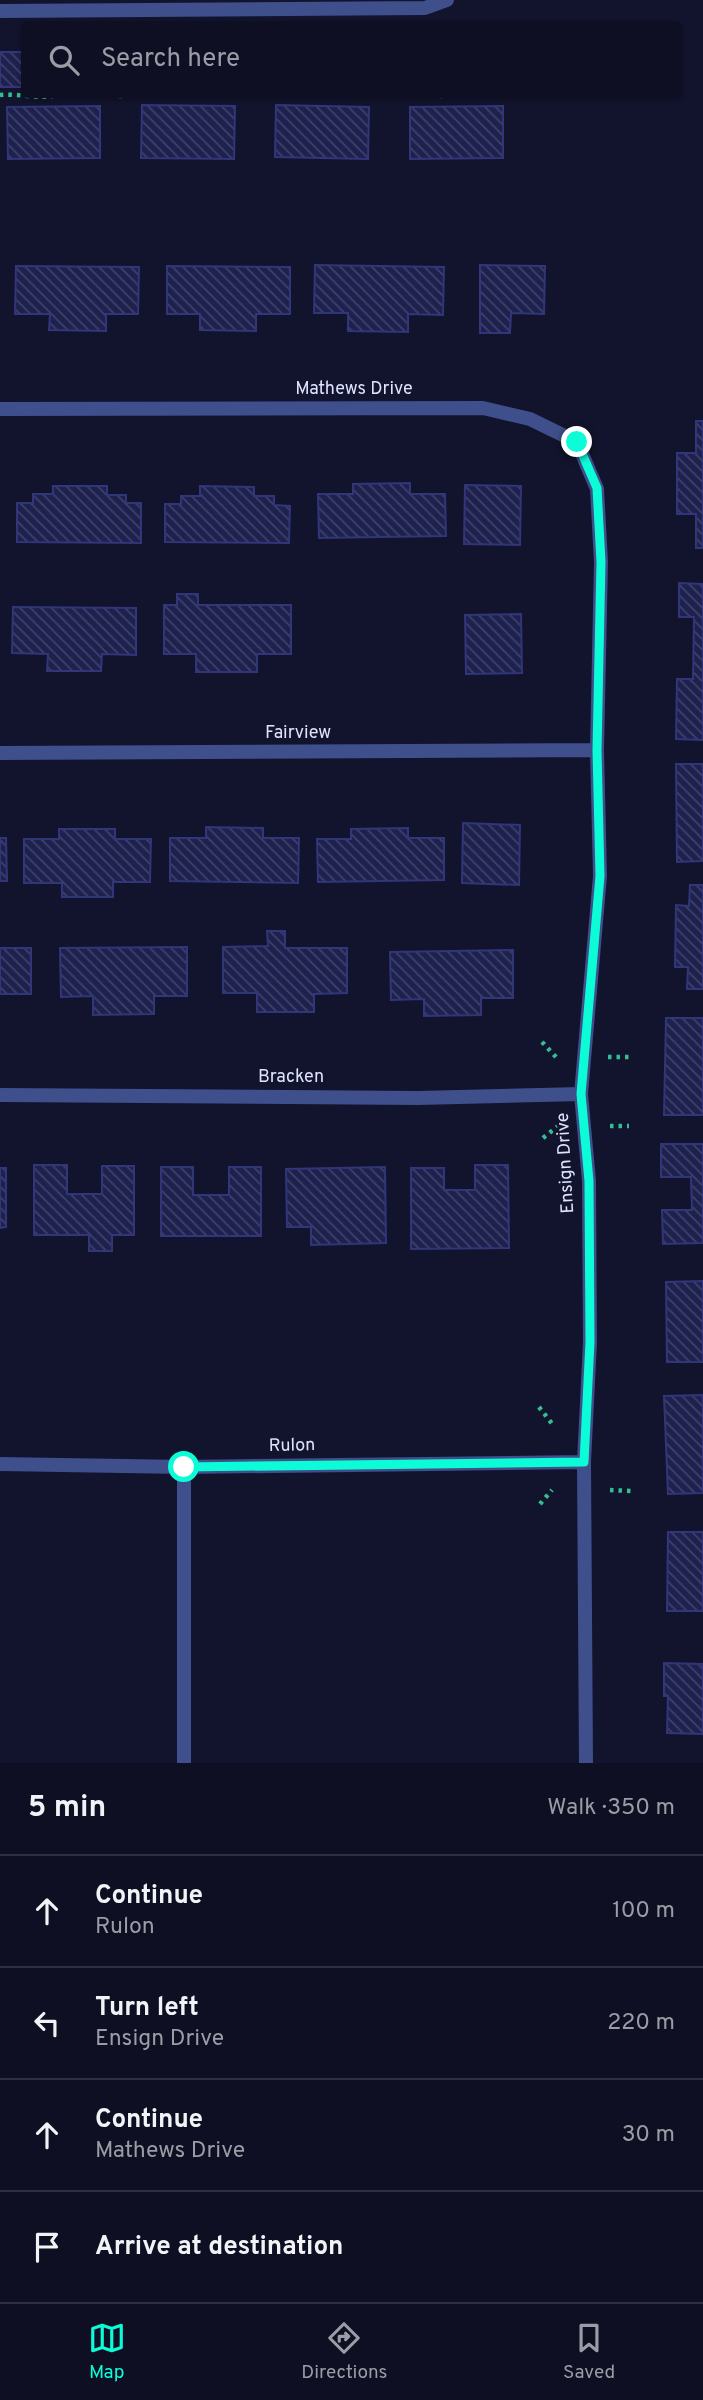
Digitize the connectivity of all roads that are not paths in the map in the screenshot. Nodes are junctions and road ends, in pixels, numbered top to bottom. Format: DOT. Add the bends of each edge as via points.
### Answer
graph roads {
  1 [pos="447,0"];
  2 [pos="0,10"];
  3 [pos="0,409"];
  4 [pos="601,562"];
  5 [pos="597,750"];
  6 [pos="0,753"];
  7 [pos="581,1094"];
  8 [pos="0,1095"];
  9 [pos="584,1462"];
  10 [pos="0,1464"];
  11 [pos="184,1467"];
  12 [pos="184,1763"];
  13 [pos="586,1763"];
  1 -- 2 [label="street" via="425,8"];
  3 -- 4 [label="street, Mathews Drive" via="482,408 530,419 577,442 597,488"];
  4 -- 5 [label="street, Ensign Drive"];
  5 -- 6 [label="street, Fairview"];
  5 -- 7 [label="street, Ensign Drive" via="600,876"];
  7 -- 8 [label="street, Bracken" via="418,1098"];
  7 -- 9 [label="street, Ensign Drive" via="589,1181 590,1342"];
  9 -- 11 [label="street, Rulon"];
  9 -- 13 [label="street, Ensign Drive"];
  10 -- 11 [label="street, Rulon"];
  11 -- 12 [label="street"];
}
